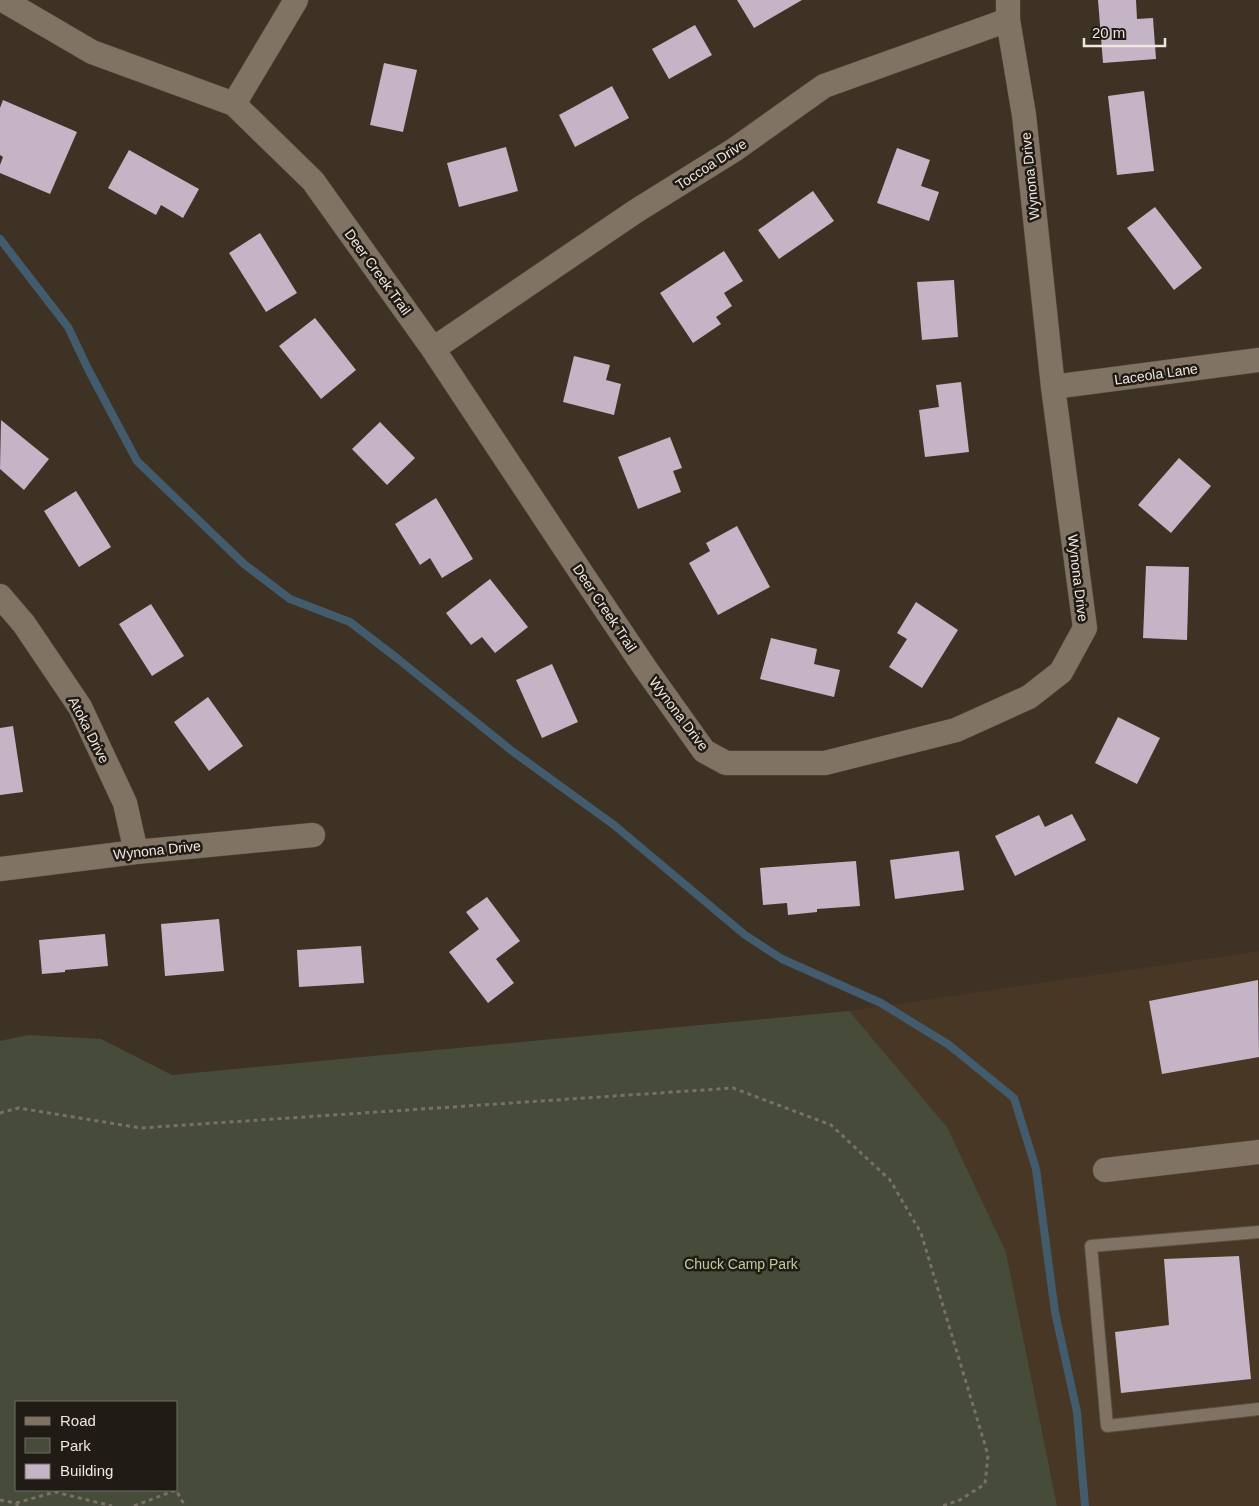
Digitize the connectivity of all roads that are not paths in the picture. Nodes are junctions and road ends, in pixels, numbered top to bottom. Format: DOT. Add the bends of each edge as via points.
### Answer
graph roads {
  1 [pos="3,0"];
  2 [pos="296,0"];
  3 [pos="1008,10"];
  4 [pos="234,104"];
  5 [pos="433,349"];
  6 [pos="1259,360"];
  7 [pos="1053,387"];
  8 [pos="0,596"];
  9 [pos="645,668"];
  10 [pos="313,835"];
  11 [pos="136,852"];
  12 [pos="0,869"];
  13 [pos="1259,1152"];
  14 [pos="1105,1170"];
  15 [pos="1259,1232"];
  16 [pos="1259,1409"];
  1 -- 4 [label="street, Deer Creek Trail" via="92,52"];
  2 -- 4 [label="street"];
  3 -- 5 [label="street, Toccoa Drive" via="824,86 734,150"];
  3 -- 7 [label="street, Wynona Drive" via="1024,115"];
  4 -- 5 [label="street, Deer Creek Trail" via="313,181"];
  5 -- 9 [label="street, Deer Creek Trail"];
  6 -- 7 [label="street, Laceola Lane"];
  7 -- 9 [label="street, Wynona Drive" via="1084,628 1061,672 1029,697 956,730 825,763 726,763 704,751"];
  8 -- 11 [label="street, Atoka Drive" via="24,624 80,707 126,803"];
  10 -- 11 [label="street, Wynona Drive"];
  11 -- 12 [label="street, Wynona Drive"];
  13 -- 14 [label="street"];
  15 -- 16 [label="lane" via="1091,1246 1107,1426"];
}
